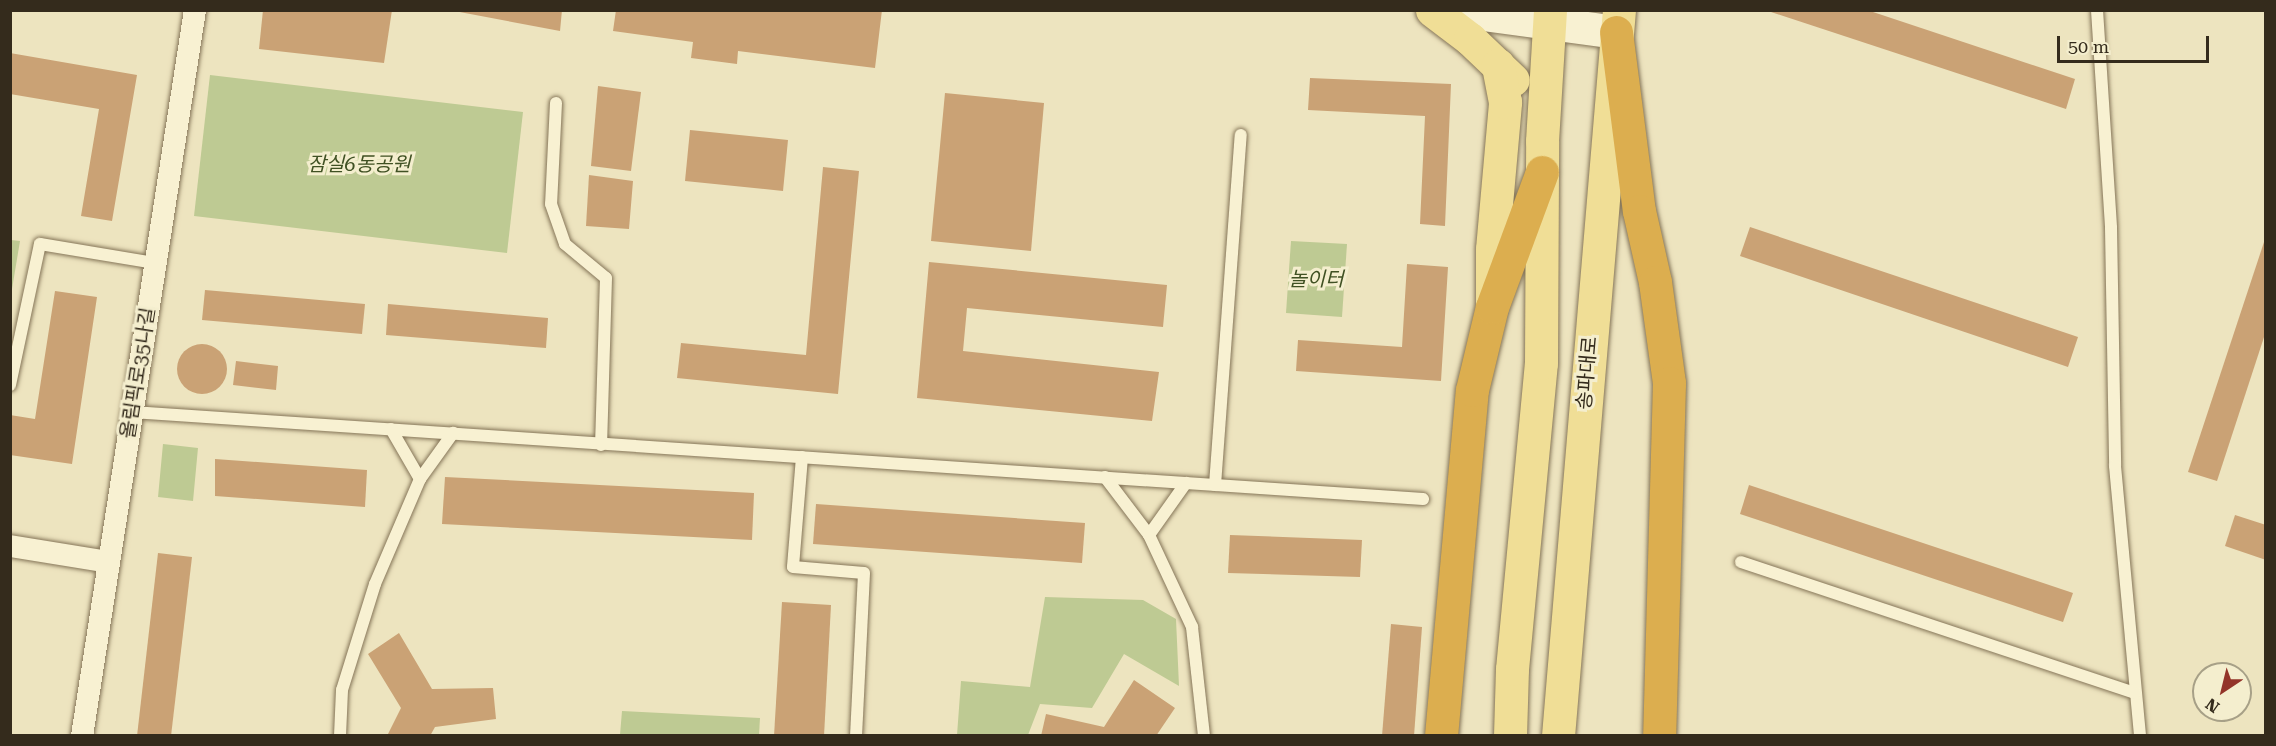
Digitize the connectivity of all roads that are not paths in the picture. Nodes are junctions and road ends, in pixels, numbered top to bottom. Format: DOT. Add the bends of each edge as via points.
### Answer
graph roads {
  1 [pos="195,10"];
  2 [pos="1432,10"];
  3 [pos="1453,10"];
  4 [pos="2097,10"];
  5 [pos="1553,15"];
  6 [pos="1617,21"];
  7 [pos="1498,64"];
  8 [pos="556,103"];
  9 [pos="1241,135"];
  10 [pos="1542,156"];
  11 [pos="155,263"];
  12 [pos="1492,307"];
  13 [pos="10,386"];
  14 [pos="132,412"];
  15 [pos="391,429"];
  16 [pos="453,434"];
  17 [pos="601,445"];
  18 [pos="802,457"];
  19 [pos="1105,477"];
  20 [pos="420,479"];
  21 [pos="1186,483"];
  22 [pos="1215,485"];
  23 [pos="1423,499"];
  24 [pos="1149,535"];
  25 [pos="10,546"];
  26 [pos="109,562"];
  27 [pos="1741,562"];
  28 [pos="2135,693"];
  29 [pos="82,735"];
  30 [pos="340,735"];
  31 [pos="856,735"];
  32 [pos="1204,735"];
  33 [pos="1441,735"];
  34 [pos="1510,735"];
  35 [pos="1558,735"];
  36 [pos="1659,735"];
  37 [pos="2140,735"];
  1 -- 11 [label="street, 올림픽로35나길"];
  2 -- 7 [label="main road"];
  3 -- 5 [label="street"];
  4 -- 28 [label="lane" via="2110,228 2115,466"];
  5 -- 6 [label="street"];
  5 -- 10 [label="main road"];
  6 -- 35 [label="main road, 송파대로"];
  6 -- 36 [label="highway" via="1639,211 1655,282 1669,383"];
  7 -- 10 [label="main road" via="1524,92"];
  7 -- 12 [label="main road" via="1505,102 1492,249"];
  8 -- 17 [label="lane" via="551,204 566,244 606,278"];
  9 -- 22 [label="lane"];
  10 -- 12 [label="highway"];
  10 -- 34 [label="main road" via="1541,363 1512,669"];
  11 -- 13 [label="lane" via="40,244"];
  11 -- 14 [label="street, 올림픽로35나길"];
  12 -- 33 [label="highway" via="1472,390"];
  14 -- 15 [label="lane"];
  14 -- 26 [label="street, 올림픽로35나길"];
  15 -- 16 [label="lane"];
  15 -- 20 [label="lane"];
  16 -- 17 [label="lane"];
  16 -- 20 [label="lane"];
  17 -- 18 [label="lane"];
  18 -- 19 [label="lane"];
  18 -- 31 [label="lane" via="793,567 864,573"];
  19 -- 21 [label="lane"];
  19 -- 24 [label="lane"];
  20 -- 30 [label="lane" via="402,515 357,633 342,690"];
  21 -- 22 [label="lane"];
  21 -- 24 [label="lane"];
  22 -- 23 [label="lane"];
  24 -- 32 [label="lane" via="1192,627"];
  25 -- 26 [label="street"];
  26 -- 29 [label="street, 올림픽로35나길"];
  27 -- 28 [label="lane"];
  28 -- 37 [label="lane"];
}
